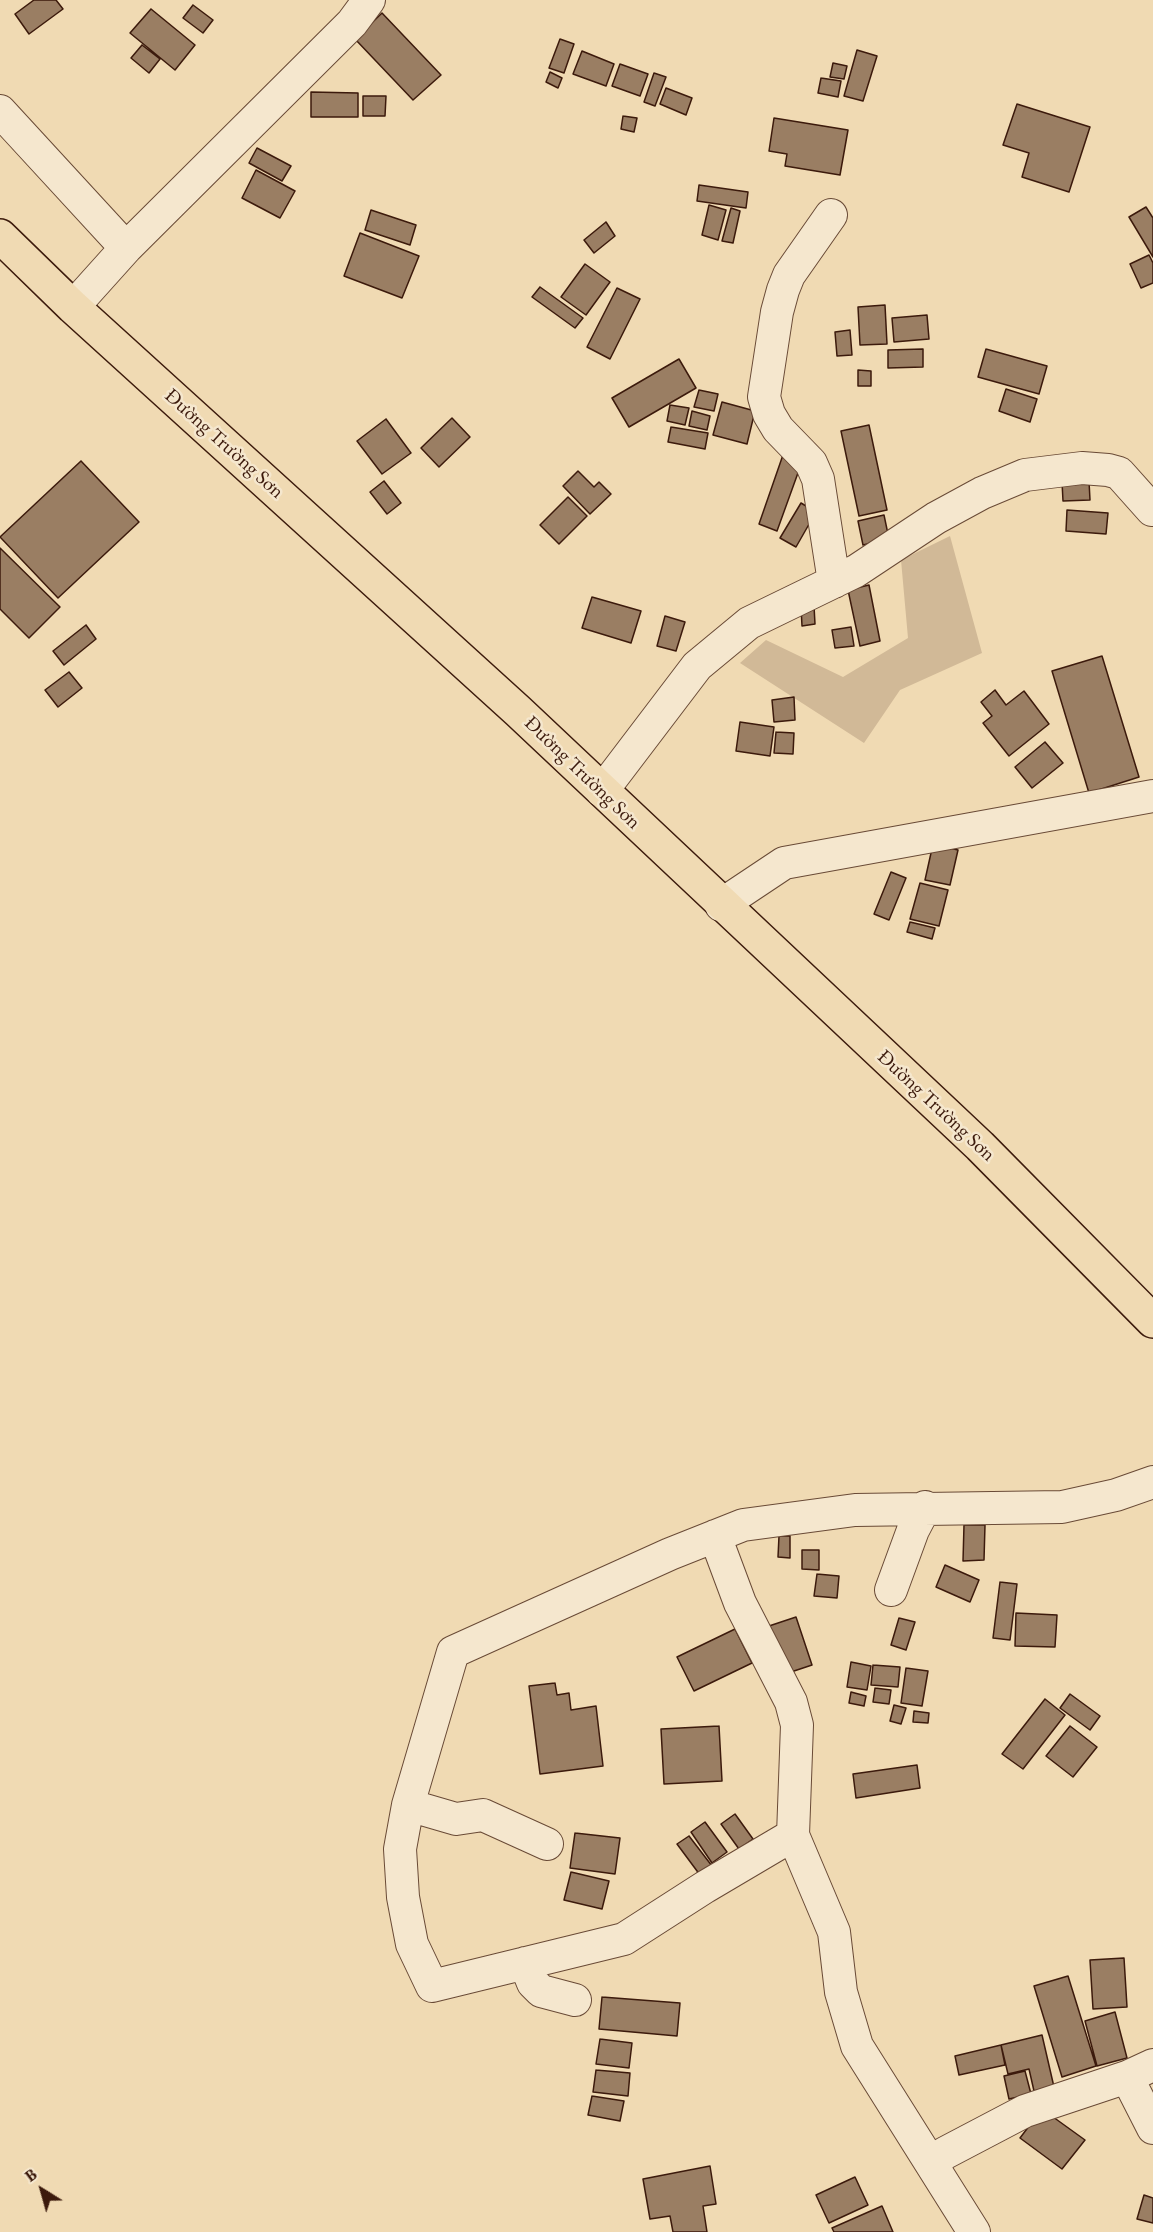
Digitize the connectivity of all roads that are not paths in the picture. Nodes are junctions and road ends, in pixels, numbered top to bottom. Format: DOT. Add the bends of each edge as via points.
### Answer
graph roads {
  1 [pos="369,0"];
  2 [pos="0,111"];
  3 [pos="831,215"];
  4 [pos="0,236"];
  5 [pos="126,248"];
  6 [pos="73,307"];
  7 [pos="1153,511"];
  8 [pos="834,582"];
  9 [pos="602,791"];
  10 [pos="1153,796"];
  11 [pos="721,905"];
  12 [pos="1153,1321"];
  13 [pos="1153,1482"];
  14 [pos="925,1507"];
  15 [pos="715,1536"];
  16 [pos="891,1590"];
  17 [pos="408,1805"];
  18 [pos="793,1835"];
  19 [pos="546,1844"];
  20 [pos="525,1963"];
  21 [pos="575,2000"];
  22 [pos="1140,2071"];
  23 [pos="1153,2128"];
  24 [pos="932,2163"];
  25 [pos="974,2232"];
  1 -- 5 [label="street" via="352,23"];
  2 -- 5 [label="street"];
  3 -- 8 [label="street" via="789,274 783,290 764,397 778,429 811,463 818,479"];
  4 -- 6 [label="highway, Đường Trường Sơn"];
  5 -- 6 [label="street"];
  6 -- 9 [label="highway, Đường Trường Sơn"];
  7 -- 8 [label="street" via="1119,473 1082,468 1025,475 936,518"];
  8 -- 9 [label="street" via="749,623 697,666"];
  9 -- 11 [label="highway, Đường Trường Sơn"];
  10 -- 11 [label="street" via="784,863"];
  11 -- 12 [label="highway, Đường Trường Sơn" via="980,1146"];
  13 -- 14 [label="street" via="1062,1507"];
  14 -- 15 [label="street" via="855,1510 742,1525"];
  14 -- 16 [label="street"];
  15 -- 17 [label="street" via="453,1652"];
  15 -- 18 [label="street" via="740,1603 791,1702 797,1725"];
  17 -- 19 [label="street" via="456,1819 483,1815"];
  17 -- 20 [label="street" via="400,1849 403,1897 412,1944 432,1986"];
  18 -- 20 [label="street" via="624,1939"];
  18 -- 24 [label="street" via="834,1932 841,1992 857,2046"];
  20 -- 21 [label="street" via="533,1983 542,1991"];
  22 -- 23 [label="street"];
  22 -- 24 [label="street" via="1025,2111"];
  24 -- 25 [label="street"];
}
